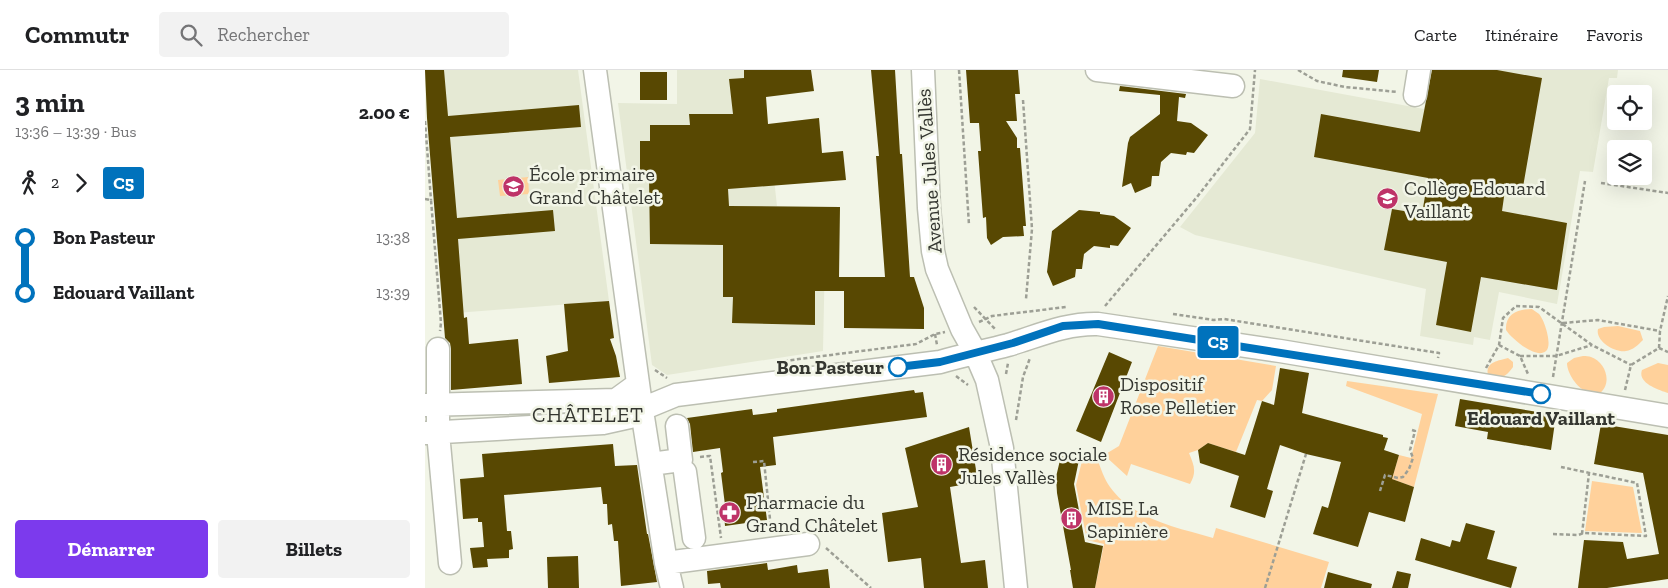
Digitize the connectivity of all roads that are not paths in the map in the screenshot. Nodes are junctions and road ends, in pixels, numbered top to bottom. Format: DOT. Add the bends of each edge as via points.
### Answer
graph roads {
  1 [pos="595,70"];
  2 [pos="923,70"];
  3 [pos="1097,70"];
  4 [pos="1419,70"];
  5 [pos="1233,86"];
  6 [pos="1415,94"];
  7 [pos="437,349"];
  8 [pos="975,352"];
  9 [pos="637,377"];
  10 [pos="431,405"];
  11 [pos="642,409"];
  12 [pos="1668,416"];
  13 [pos="677,426"];
  14 [pos="431,433"];
  15 [pos="651,464"];
  16 [pos="683,466"];
  17 [pos="689,502"];
  18 [pos="657,505"];
  19 [pos="694,538"];
  20 [pos="808,544"];
  21 [pos="449,563"];
  22 [pos="666,563"];
  23 [pos="672,588"];
  24 [pos="1017,588"];
  1 -- 9 [label="street"];
  2 -- 8 [label="street, Avenue Jules Vallès" via="933,250 937,269"];
  3 -- 5 [label="street"];
  4 -- 6 [label="street"];
  7 -- 10 [label="street"];
  8 -- 11 [label="street" via="922,365 676,395"];
  8 -- 12 [label="street" via="1063,326 1098,324"];
  8 -- 24 [label="street, Avenue Jules Vallès" via="987,380 1002,448"];
  9 -- 10 [label="street" via="616,400"];
  9 -- 11 [label="street"];
  10 -- 14 [label="street"];
  11 -- 14 [label="street" via="630,417 603,423"];
  11 -- 15 [label="street"];
  13 -- 16 [label="street"];
  14 -- 21 [label="street"];
  15 -- 16 [label="street"];
  15 -- 18 [label="street"];
  16 -- 17 [label="street"];
  17 -- 18 [label="street"];
  17 -- 19 [label="street"];
  18 -- 22 [label="street"];
  20 -- 22 [label="street" via="724,542"];
  22 -- 23 [label="street"];
}
